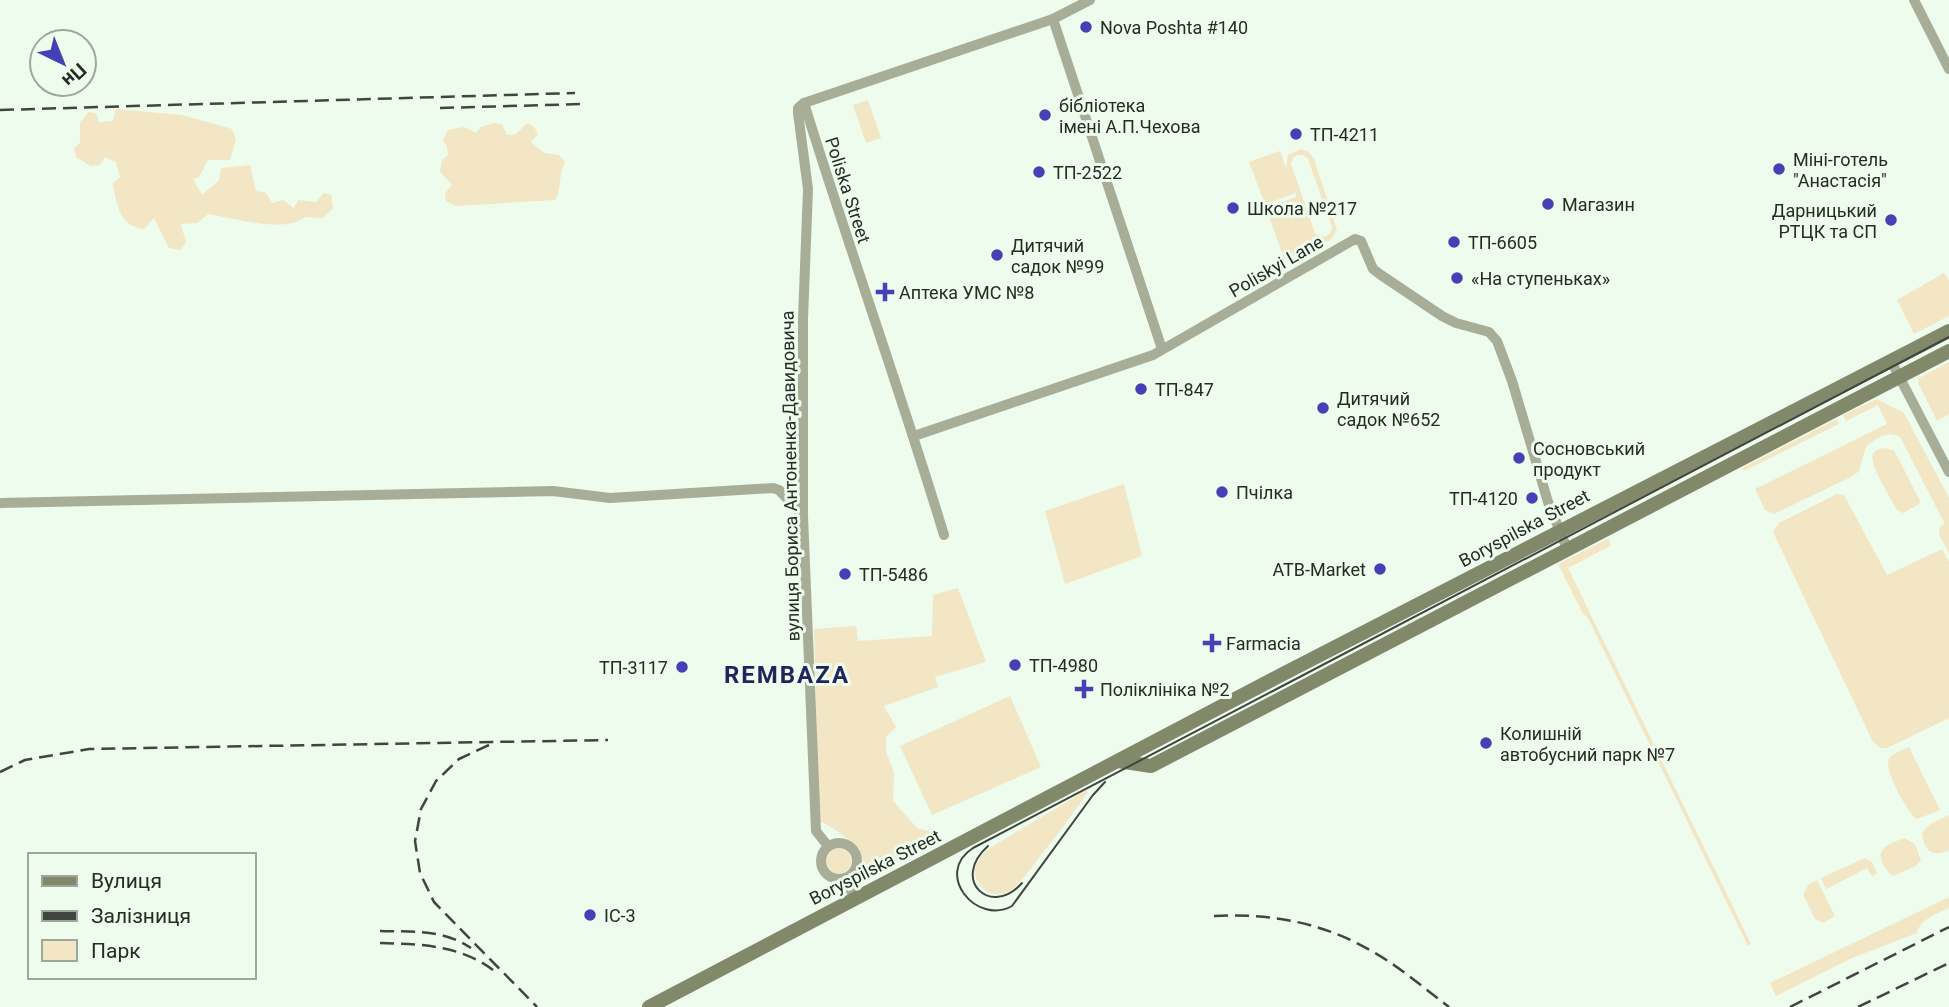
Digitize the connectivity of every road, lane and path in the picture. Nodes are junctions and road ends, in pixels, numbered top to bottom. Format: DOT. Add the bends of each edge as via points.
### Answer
graph roads {
  1 [pos="1090,0"];
  2 [pos="1914,0"];
  3 [pos="1053,19"];
  4 [pos="1949,69"];
  5 [pos="804,103"];
  6 [pos="1949,331"];
  7 [pos="1162,349"];
  8 [pos="1949,351"];
  9 [pos="1891,361"];
  10 [pos="1900,378"];
  11 [pos="914,436"];
  12 [pos="1949,472"];
  13 [pos="0,503"];
  14 [pos="803,516"];
  15 [pos="1560,532"];
  16 [pos="944,535"];
  17 [pos="1568,551"];
  18 [pos="1118,761"];
  19 [pos="828,846"];
  20 [pos="845,878"];
  21 [pos="855,899"];
  22 [pos="649,1007"];
  1 -- 3 [label="street"];
  2 -- 4 [label="street"];
  3 -- 5 [label="street"];
  3 -- 7 [label="street"];
  5 -- 11 [label="street, Poliska Street"];
  5 -- 14 [label="street, вулиця Бориса Антоненка-Давидовича" via="798,108 808,189"];
  6 -- 9 [label="main road, Boryspilska Street"];
  7 -- 11 [label="street, Poliskyi Lane"];
  7 -- 15 [label="street, Poliskyi Lane" via="1355,239 1362,241 1373,269 1381,275 1442,316 1489,332 1497,341"];
  8 -- 10 [label="main road"];
  9 -- 10 [label="street"];
  9 -- 15 [label="main road, Boryspilska Street"];
  10 -- 12 [label="street"];
  10 -- 17 [label="main road"];
  11 -- 16 [label="street, Poliska Street"];
  13 -- 14 [label="street" via="553,491 610,498 773,488"];
  14 -- 19 [label="street, вулиця Бориса Антоненка-Давидовича" via="816,831"];
  15 -- 17 [label="street, Poliskyi Lane"];
  15 -- 18 [label="main road, Boryspilska Street"];
  17 -- 18 [label="main road" via="1151,765"];
  18 -- 21 [label="main road, Boryspilska Street"];
  19 -- 20 [label="street" via="821,858 824,871"];
  19 -- 20 [label="street" via="846,844 856,854 855,869"];
  20 -- 21 [label="street"];
  21 -- 22 [label="main road, Boryspilska Street"];
}
